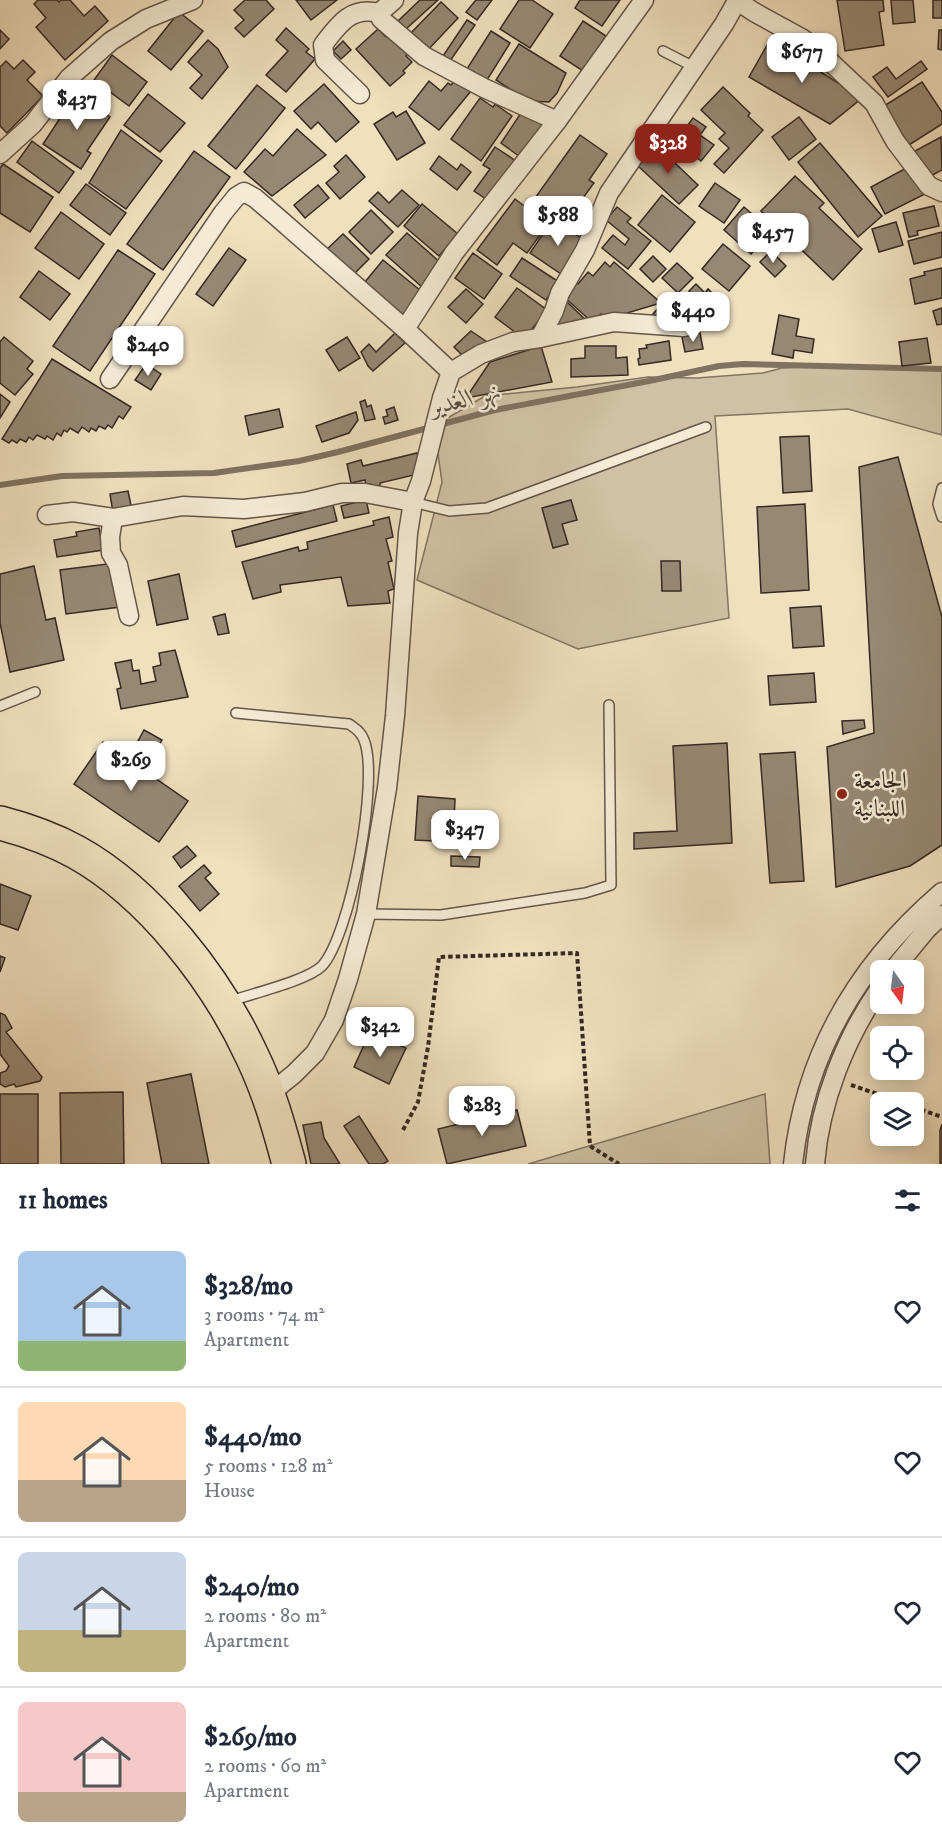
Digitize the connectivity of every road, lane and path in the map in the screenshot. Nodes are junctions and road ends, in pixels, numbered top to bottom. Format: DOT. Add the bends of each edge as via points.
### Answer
graph roads {
  1 [pos="394,0"];
  2 [pos="644,0"];
  3 [pos="737,0"];
  4 [pos="189,1"];
  5 [pos="757,6"];
  6 [pos="380,13"];
  7 [pos="663,51"];
  8 [pos="694,67"];
  9 [pos="360,94"];
  10 [pos="557,121"];
  11 [pos="0,154"];
  12 [pos="942,192"];
  13 [pos="684,327"];
  14 [pos="405,329"];
  15 [pos="540,338"];
  16 [pos="451,372"];
  17 [pos="110,379"];
  18 [pos="706,427"];
  19 [pos="942,488"];
  20 [pos="413,502"];
  21 [pos="47,515"];
  22 [pos="942,517"];
  23 [pos="113,518"];
  24 [pos="129,616"];
  25 [pos="35,692"];
  26 [pos="609,705"];
  27 [pos="0,706"];
  28 [pos="236,713"];
  29 [pos="0,823"];
  30 [pos="942,892"];
  31 [pos="366,914"];
  32 [pos="942,915"];
  33 [pos="901,960"];
  34 [pos="223,1004"];
  35 [pos="870,1005"];
  36 [pos="850,1085"];
  37 [pos="871,1092"];
  38 [pos="268,1095"];
  39 [pos="924,1111"];
  40 [pos="942,1117"];
  41 [pos="403,1130"];
  42 [pos="289,1164"];
  43 [pos="619,1164"];
  44 [pos="793,1164"];
  45 [pos="815,1164"];
  1 -- 6 [label="street"];
  2 -- 10 [label="street"];
  3 -- 5 [label="street"];
  3 -- 8 [label="street"];
  4 -- 11 [label="street" via="146,19 111,41 69,78 33,124"];
  5 -- 12 [label="street" via="825,56 874,103 895,141 930,186"];
  6 -- 9 [label="street" via="366,10 353,14 323,45 325,60"];
  6 -- 10 [label="street" via="381,19 424,56"];
  7 -- 8 [label="lane"];
  8 -- 15 [label="street" via="609,193"];
  10 -- 14 [label="street" via="454,253"];
  13 -- 15 [label="street" via="614,322"];
  14 -- 16 [label="street"];
  14 -- 17 [label="street" via="244,192 223,213"];
  15 -- 16 [label="street" via="513,342 481,354"];
  16 -- 20 [label="street"];
  18 -- 20 [label="lane" via="487,508 449,511"];
  19 -- 22 [label="lane" via="938,504"];
  20 -- 23 [label="street" via="365,493 342,494 278,506 183,506"];
  20 -- 31 [label="street" via="393,728"];
  21 -- 23 [label="street" via="73,512"];
  23 -- 24 [label="street" via="111,553 118,565"];
  25 -- 27 [label="lane"];
  26 -- 31 [label="lane" via="611,885 585,893 441,915"];
  28 -- 34 [label="lane" via="349,724 359,731 365,743 368,772 364,838 352,890 329,957 306,976"];
  29 -- 34 [label="highway" via="40,834 116,879 189,955"];
  30 -- 44 [label="street" via="880,953 836,1020 814,1066 802,1105"];
  31 -- 38 [label="street" via="334,1020 315,1053"];
  32 -- 33 [label="street"];
  34 -- 38 [label="highway"];
  35 -- 45 [label="street" via="854,1032 825,1103"];
  36 -- 37 [label="path"];
  38 -- 42 [label="highway"];
  39 -- 40 [label="path"];
  41 -- 43 [label="path" via="418,1102 439,957 577,953 590,1146"];
}
